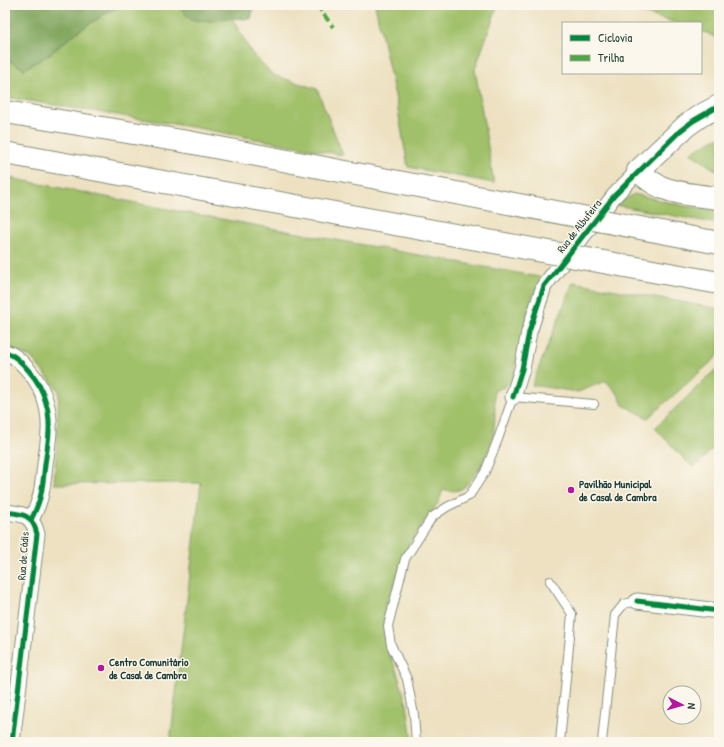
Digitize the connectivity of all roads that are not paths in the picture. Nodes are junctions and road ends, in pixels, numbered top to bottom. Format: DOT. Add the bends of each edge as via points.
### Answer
graph roads {
  1 [pos="719,106"];
  2 [pos="5,112"];
  3 [pos="5,153"];
  4 [pos="654,156"];
  5 [pos="638,171"];
  6 [pos="686,193"];
  7 [pos="719,198"];
  8 [pos="719,243"];
  9 [pos="719,283"];
  10 [pos="5,352"];
  11 [pos="513,397"];
  12 [pos="594,404"];
  13 [pos="5,512"];
  14 [pos="31,520"];
  15 [pos="550,581"];
  16 [pos="638,601"];
  17 [pos="719,611"];
  18 [pos="12,742"];
  19 [pos="416,742"];
  20 [pos="560,742"];
  21 [pos="602,742"];
  1 -- 4 [label="main road, Rua de Albufeira" via="686,126"];
  2 -- 8 [label="main road, bridge" via="188,142"];
  3 -- 9 [label="main road, bridge"];
  4 -- 5 [label="main road, Rua de Albufeira"];
  4 -- 6 [label="main road" via="668,182"];
  5 -- 6 [label="main road" via="660,187"];
  5 -- 11 [label="street, Rua de Albufeira" via="614,196 544,286 529,332 522,369"];
  6 -- 7 [label="main road"];
  10 -- 14 [label="street" via="22,362 32,374 44,394 48,411 48,436 41,494"];
  11 -- 12 [label="lane"];
  11 -- 19 [label="lane" via="484,472 469,496 432,517 405,559 388,626 391,645 407,679"];
  13 -- 14 [label="street, Rua de Cádis" via="20,513"];
  14 -- 18 [label="street, Rua de Cádis" via="36,537"];
  15 -- 20 [label="lane" via="572,614"];
  16 -- 17 [label="street"];
  16 -- 21 [label="lane" via="624,604 615,615"];
}
